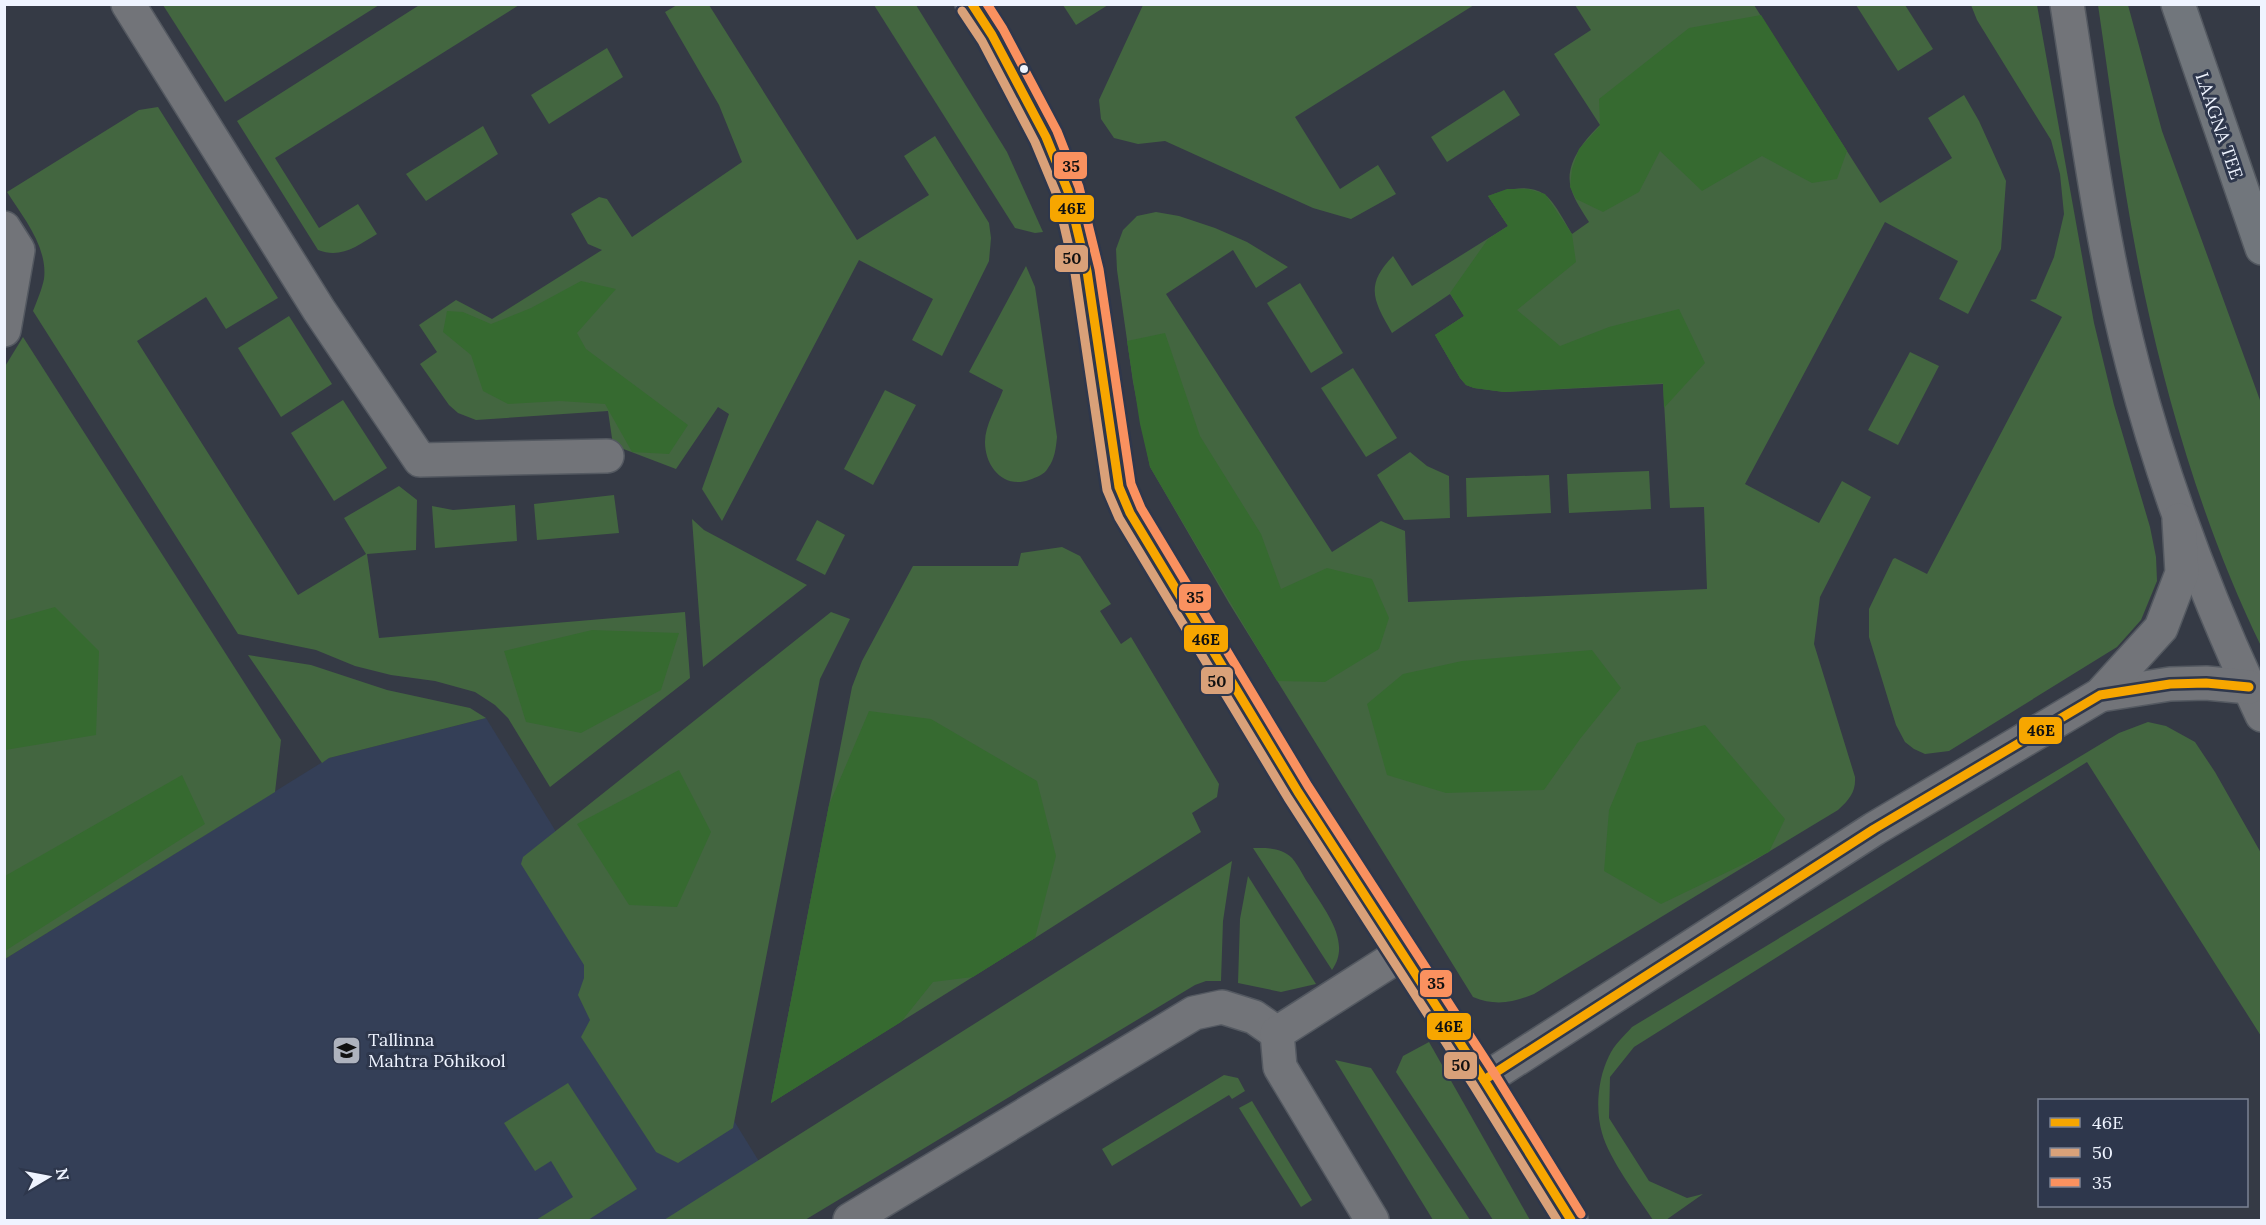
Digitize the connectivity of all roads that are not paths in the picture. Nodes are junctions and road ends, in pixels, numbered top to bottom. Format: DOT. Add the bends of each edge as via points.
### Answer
graph roads {
  1 [pos="128,4"];
  2 [pos="972,4"];
  3 [pos="2067,4"];
  4 [pos="2178,4"];
  5 [pos="4,228"];
  6 [pos="2262,248"];
  7 [pos="4,330"];
  8 [pos="607,456"];
  9 [pos="2179,520"];
  10 [pos="2100,695"];
  11 [pos="2255,701"];
  12 [pos="1401,954"];
  13 [pos="1277,1033"];
  14 [pos="1484,1080"];
  15 [pos="850,1221"];
  16 [pos="1372,1221"];
  17 [pos="1571,1221"];
  1 -- 8 [label="street" via="319,310 420,460"];
  2 -- 12 [label="street" via="1046,138 1068,191 1088,271 1119,487 1130,513"];
  3 -- 9 [label="street" via="2110,263 2133,365"];
  4 -- 6 [label="main road, LAAGNA TEE"];
  5 -- 7 [label="street" via="18,250"];
  9 -- 10 [label="street" via="2182,573 2161,628"];
  9 -- 11 [label="street"];
  10 -- 11 [label="street" via="2206,682"];
  10 -- 14 [label="street" via="1874,829"];
  12 -- 13 [label="street"];
  12 -- 14 [label="street"];
  13 -- 15 [label="street" via="1254,1017 1222,1007 1194,1013"];
  13 -- 16 [label="street" via="1280,1067"];
  14 -- 17 [label="street"];
}
